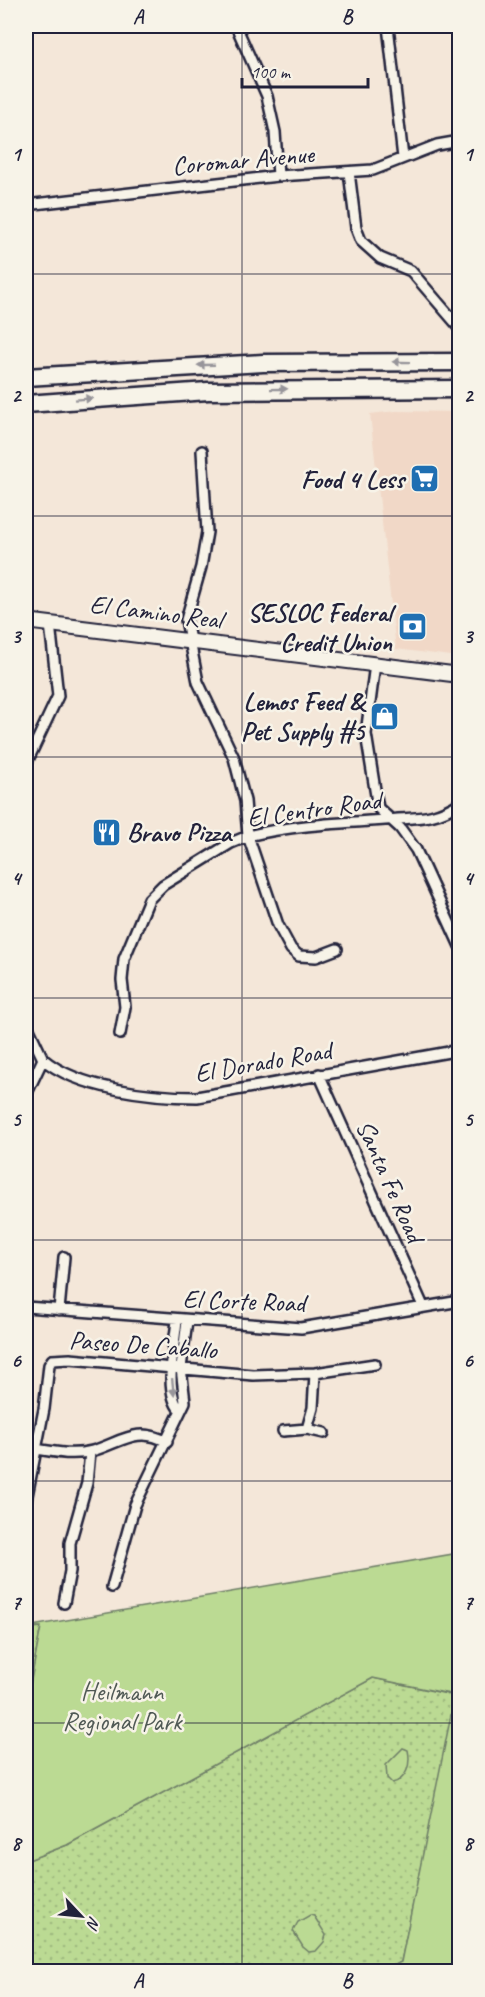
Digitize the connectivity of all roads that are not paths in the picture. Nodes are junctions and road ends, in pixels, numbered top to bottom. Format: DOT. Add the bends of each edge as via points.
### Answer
graph roads {
  1 [pos="236,26"];
  2 [pos="388,26"];
  3 [pos="459,141"];
  4 [pos="403,158"];
  5 [pos="349,172"];
  6 [pos="278,176"];
  7 [pos="26,205"];
  8 [pos="459,328"];
  9 [pos="459,362"];
  10 [pos="30,376"];
  11 [pos="459,389"];
  12 [pos="26,404"];
  13 [pos="202,451"];
  14 [pos="26,621"];
  15 [pos="50,624"];
  16 [pos="190,642"];
  17 [pos="375,664"];
  18 [pos="459,675"];
  19 [pos="26,764"];
  20 [pos="459,803"];
  21 [pos="388,819"];
  22 [pos="248,836"];
  23 [pos="459,946"];
  24 [pos="338,949"];
  25 [pos="26,1023"];
  26 [pos="120,1034"];
  27 [pos="459,1050"];
  28 [pos="43,1059"];
  29 [pos="319,1074"];
  30 [pos="26,1095"];
  31 [pos="63,1257"];
  32 [pos="459,1301"];
  33 [pos="423,1306"];
  34 [pos="26,1307"];
  35 [pos="59,1310"];
  36 [pos="182,1321"];
  37 [pos="173,1344"];
  38 [pos="184,1345"];
  39 [pos="375,1364"];
  40 [pos="176,1367"];
  41 [pos="315,1373"];
  42 [pos="307,1429"];
  43 [pos="283,1431"];
  44 [pos="324,1433"];
  45 [pos="167,1442"];
  46 [pos="36,1449"];
  47 [pos="90,1452"];
  48 [pos="26,1501"];
  49 [pos="112,1587"];
  50 [pos="64,1603"];
  1 -- 6 [label="street" via="267,96 275,132"];
  2 -- 4 [label="street"];
  3 -- 4 [label="street, Coromar Avenue"];
  4 -- 5 [label="street, Coromar Avenue" via="381,168"];
  5 -- 6 [label="street, Coromar Avenue"];
  5 -- 8 [label="street" via="361,242 370,252 411,271"];
  6 -- 7 [label="street, Coromar Avenue"];
  9 -- 10 [label="highway, one-way" via="263,363"];
  12 -- 11 [label="highway, one-way" via="208,391"];
  13 -- 16 [label="street" via="207,532 186,620"];
  14 -- 15 [label="main road, El Camino Real"];
  15 -- 16 [label="main road, El Camino Real"];
  15 -- 19 [label="street" via="58,696"];
  16 -- 17 [label="main road, El Camino Real"];
  16 -- 22 [label="street" via="198,682 241,781"];
  17 -- 18 [label="main road, El Camino Real"];
  17 -- 21 [label="street" via="366,734 378,808"];
  20 -- 21 [label="street, El Centro Road" via="424,818"];
  21 -- 22 [label="street, El Centro Road"];
  21 -- 23 [label="street" via="416,850"];
  22 -- 24 [label="street" via="273,913 291,949 306,958"];
  22 -- 26 [label="street, El Centro Road" via="163,885 149,898 124,959 125,1007"];
  25 -- 28 [label="street"];
  27 -- 29 [label="street, El Dorado Road"];
  28 -- 29 [label="street, El Dorado Road" via="84,1081 181,1097"];
  28 -- 30 [label="street"];
  29 -- 33 [label="street, Santa Fe Road"];
  31 -- 35 [label="street"];
  32 -- 33 [label="street, El Corte Road"];
  33 -- 36 [label="street, El Corte Road" via="302,1328"];
  34 -- 35 [label="street, El Corte Road"];
  35 -- 36 [label="street, El Corte Road"];
  36 -- 37 [label="street"];
  36 -- 38 [label="street"];
  37 -- 38 [label="street"];
  37 -- 40 [label="street"];
  38 -- 40 [label="street"];
  39 -- 41 [label="street, Paseo De Caballo"];
  40 -- 41 [label="street, Paseo De Caballo" via="253,1375"];
  40 -- 45 [label="street" via="175,1404 180,1410"];
  40 -- 46 [label="street, Paseo De Caballo" via="52,1360"];
  41 -- 42 [label="street" via="314,1402"];
  42 -- 43 [label="street"];
  42 -- 44 [label="street"];
  45 -- 47 [label="street" via="154,1435 135,1434"];
  45 -- 49 [label="street" via="135,1505"];
  46 -- 47 [label="street"];
  46 -- 48 [label="street, Paseo De Caballo"];
  47 -- 50 [label="street" via="87,1482 70,1544"];
}
